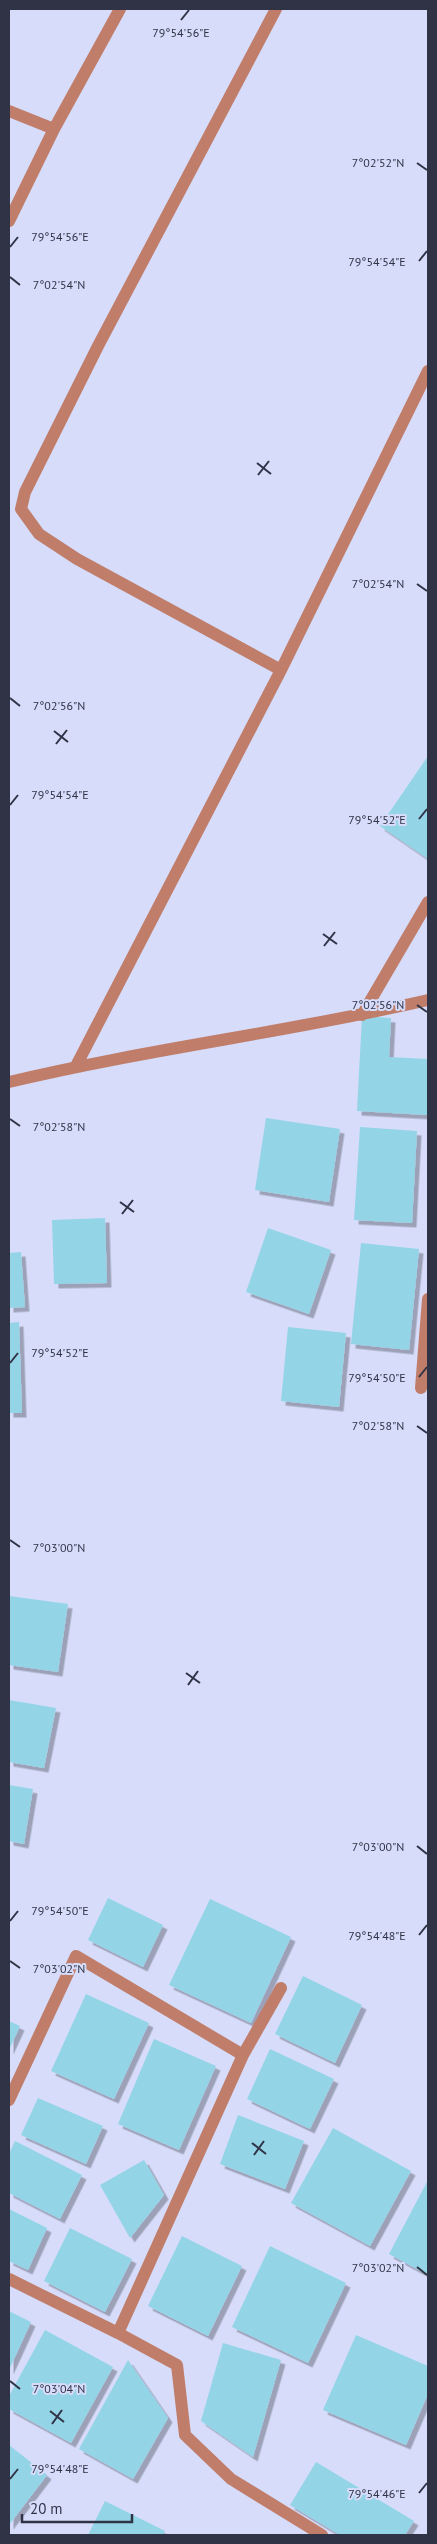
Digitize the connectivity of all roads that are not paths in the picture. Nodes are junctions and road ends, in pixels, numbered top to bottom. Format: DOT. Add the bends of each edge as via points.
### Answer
graph roads {
  1 [pos="120,9"];
  2 [pos="276,9"];
  3 [pos="9,110"];
  4 [pos="54,129"];
  5 [pos="9,221"];
  6 [pos="428,372"];
  7 [pos="281,670"];
  8 [pos="428,902"];
  9 [pos="428,1000"];
  10 [pos="362,1015"];
  11 [pos="76,1066"];
  12 [pos="9,1082"];
  13 [pos="428,1299"];
  14 [pos="421,1388"];
  15 [pos="281,1988"];
  16 [pos="242,2055"];
  17 [pos="9,2100"];
  18 [pos="9,2279"];
  19 [pos="118,2333"];
  20 [pos="322,2535"];
  1 -- 4 [label="street"];
  2 -- 7 [label="street" via="98,346 24,492 21,509 38,534 77,559"];
  3 -- 4 [label="street"];
  4 -- 5 [label="street"];
  6 -- 7 [label="street"];
  7 -- 11 [label="street"];
  8 -- 10 [label="street"];
  9 -- 10 [label="street"];
  10 -- 11 [label="street"];
  11 -- 12 [label="street"];
  13 -- 14 [label="street"];
  15 -- 16 [label="street"];
  16 -- 17 [label="street" via="76,1956"];
  16 -- 19 [label="street"];
  18 -- 19 [label="street"];
  19 -- 20 [label="street" via="177,2365 185,2435 231,2479"];
}
